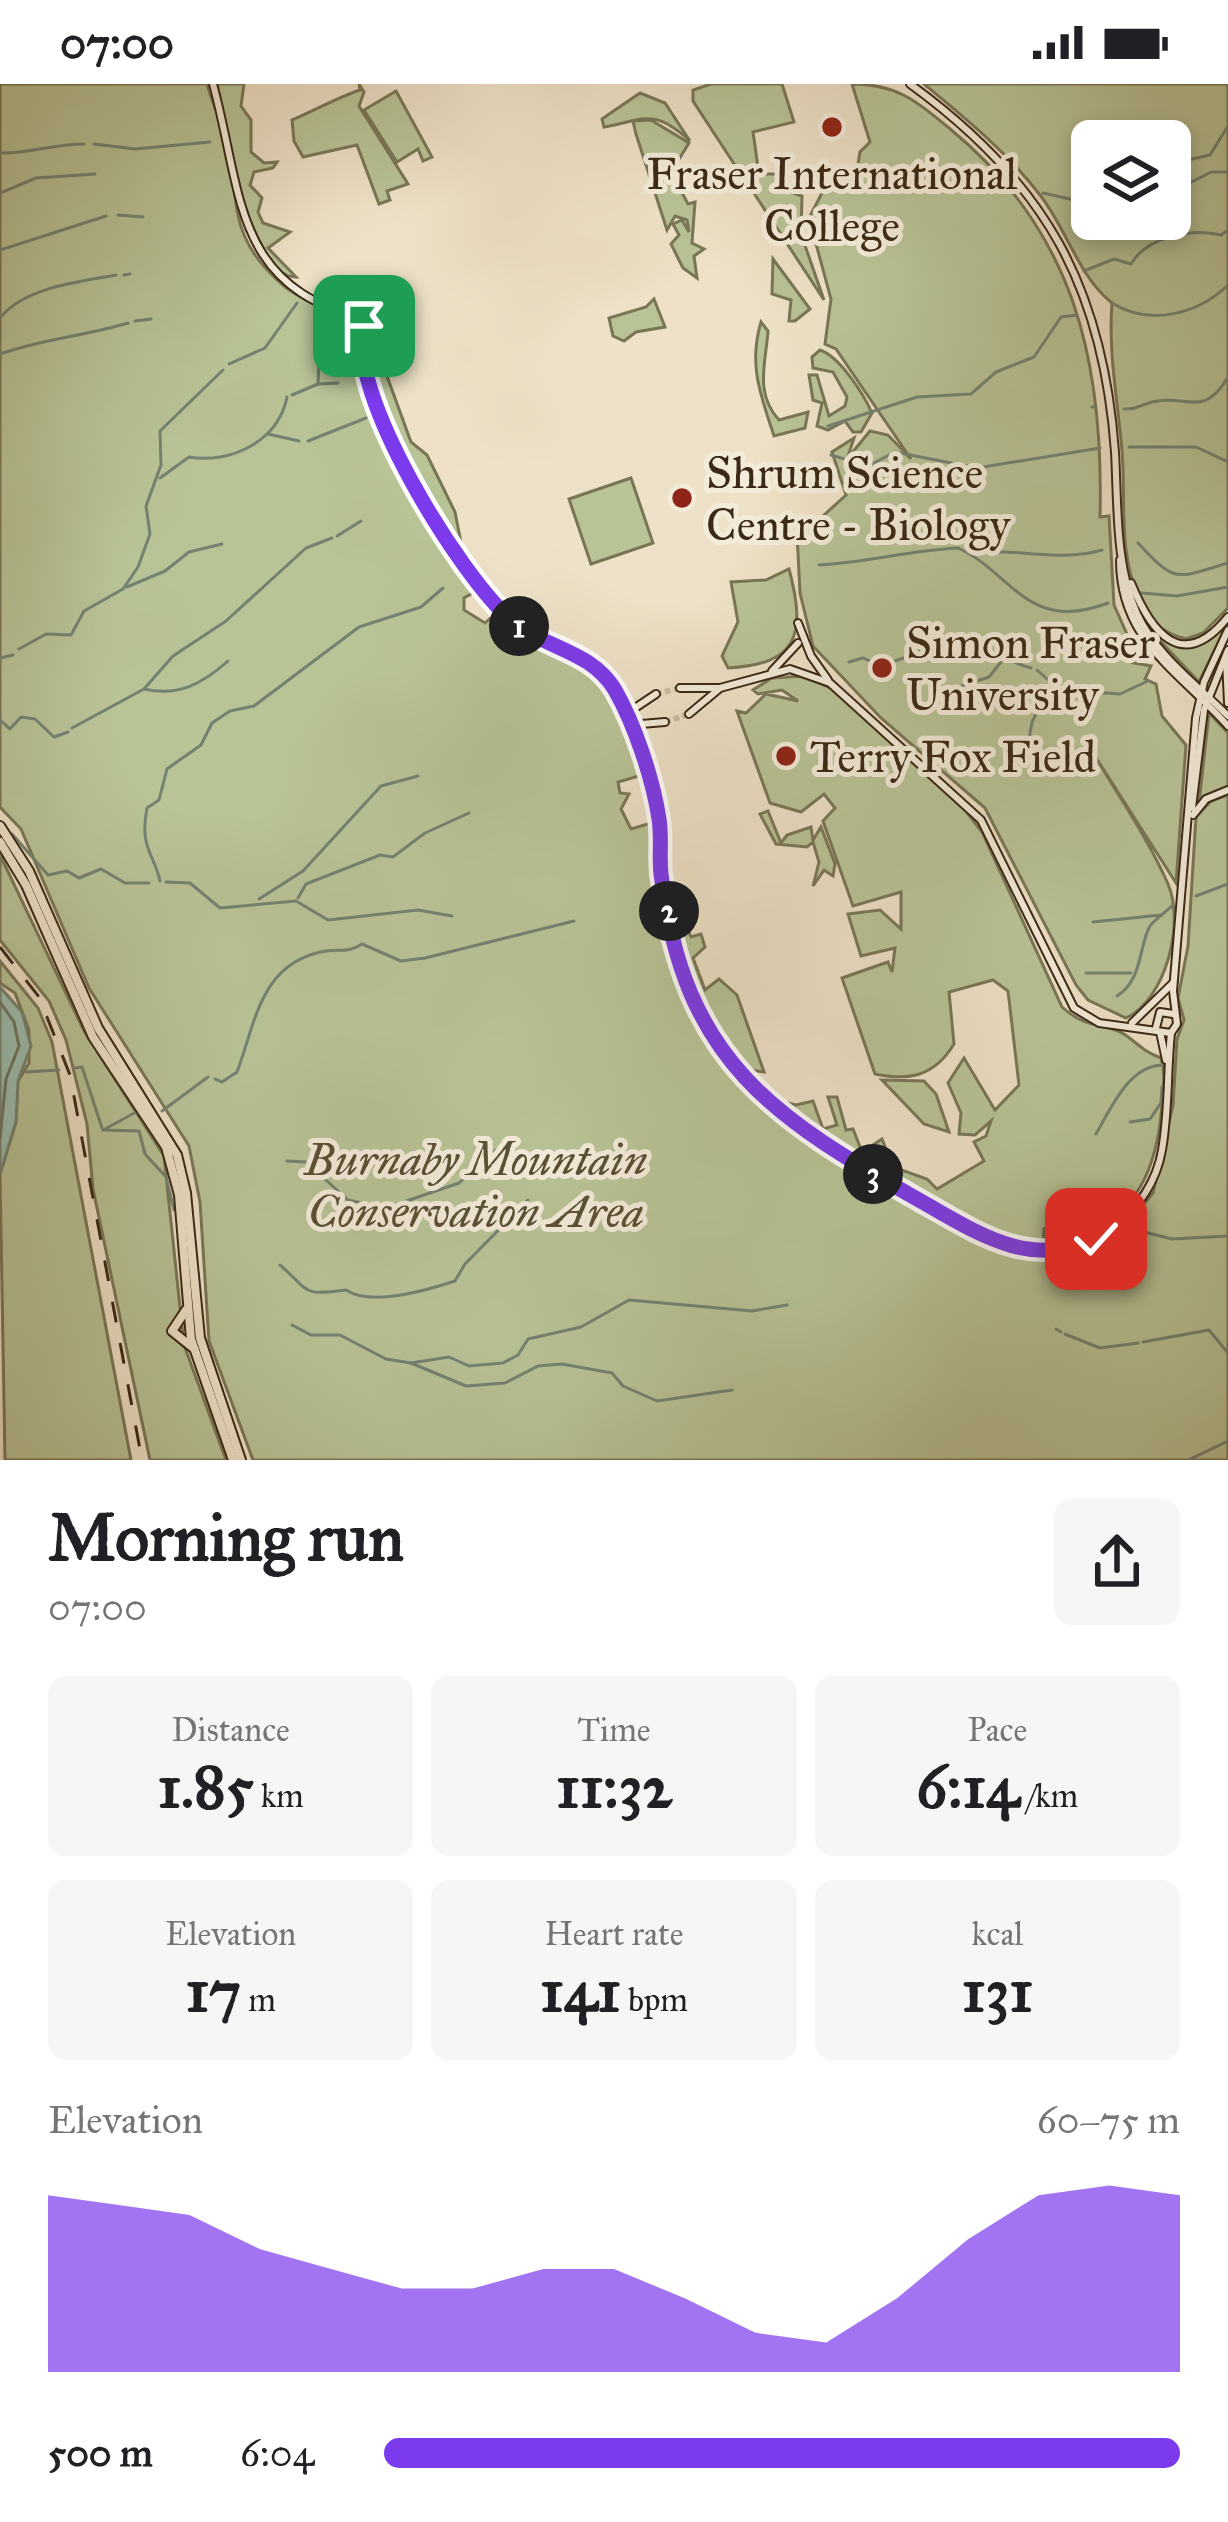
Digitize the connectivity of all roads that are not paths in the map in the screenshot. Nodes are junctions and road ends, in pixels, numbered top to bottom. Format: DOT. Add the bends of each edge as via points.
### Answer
graph roads {
  1 [pos="213,84"];
  2 [pos="910,84"];
  3 [pos="1121,552"];
  4 [pos="1124,565"];
  5 [pos="1228,617"];
  6 [pos="798,623"];
  7 [pos="1228,630"];
  8 [pos="798,643"];
  9 [pos="1227,651"];
  10 [pos="771,672"];
  11 [pos="830,683"];
  12 [pos="680,688"];
  13 [pos="720,688"];
  14 [pos="656,694"];
  15 [pos="1204,697"];
  16 [pos="1228,703"];
  17 [pos="689,714"];
  18 [pos="1228,716"];
  19 [pos="627,719"];
  20 [pos="665,722"];
  21 [pos="1228,726"];
  22 [pos="1228,790"];
  23 [pos="1192,818"];
  24 [pos="0,826"];
  25 [pos="0,842"];
  26 [pos="1175,981"];
  27 [pos="1173,991"];
  28 [pos="1158,1013"];
  29 [pos="1174,1014"];
  30 [pos="1132,1023"];
  31 [pos="1158,1030"];
  32 [pos="1171,1033"];
  33 [pos="1168,1069"];
  34 [pos="187,1310"];
  35 [pos="193,1348"];
  36 [pos="237,1460"];
  1 -- 19 [label="street" via="240,210 258,252 300,295 366,319 365,374 418,496 510,620 594,666"];
  2 -- 3 [label="street" via="1008,167 1081,284 1111,397"];
  3 -- 4 [label="street"];
  3 -- 15 [label="street" via="1134,627 1156,658"];
  4 -- 5 [label="street" via="1147,620 1166,640 1201,641"];
  4 -- 15 [label="street" via="1148,634"];
  6 -- 11 [label="street"];
  7 -- 15 [label="street"];
  8 -- 10 [label="street"];
  9 -- 15 [label="street"];
  9 -- 16 [label="street"];
  10 -- 11 [label="street" via="806,671"];
  10 -- 13 [label="street"];
  11 -- 30 [label="street" via="981,820 1074,1008 1099,1023"];
  12 -- 13 [label="street"];
  13 -- 17 [label="street"];
  14 -- 19 [label="street"];
  15 -- 18 [label="street"];
  15 -- 21 [label="street"];
  15 -- 23 [label="street"];
  19 -- 20 [label="street"];
  19 -- 33 [label="street" via="658,811 666,900 701,1013 740,1076 815,1141 1001,1245 1067,1249 1111,1229 1143,1198 1162,1150"];
  22 -- 23 [label="street" via="1206,799"];
  23 -- 26 [label="street"];
  24 -- 36 [label="main road" via="29,871 98,1028 176,1155 200,1336"];
  25 -- 34 [label="main road" via="93,1036 166,1147"];
  26 -- 27 [label="street"];
  26 -- 30 [label="street"];
  27 -- 28 [label="street"];
  27 -- 29 [label="street"];
  28 -- 29 [label="street"];
  28 -- 30 [label="street"];
  28 -- 31 [label="street"];
  29 -- 32 [label="street"];
  30 -- 31 [label="street"];
  31 -- 32 [label="street"];
  31 -- 33 [label="street"];
  32 -- 33 [label="street"];
  34 -- 35 [label="main road"];
  34 -- 35 [label="main road" via="172,1331"];
  35 -- 36 [label="main road"];
}
